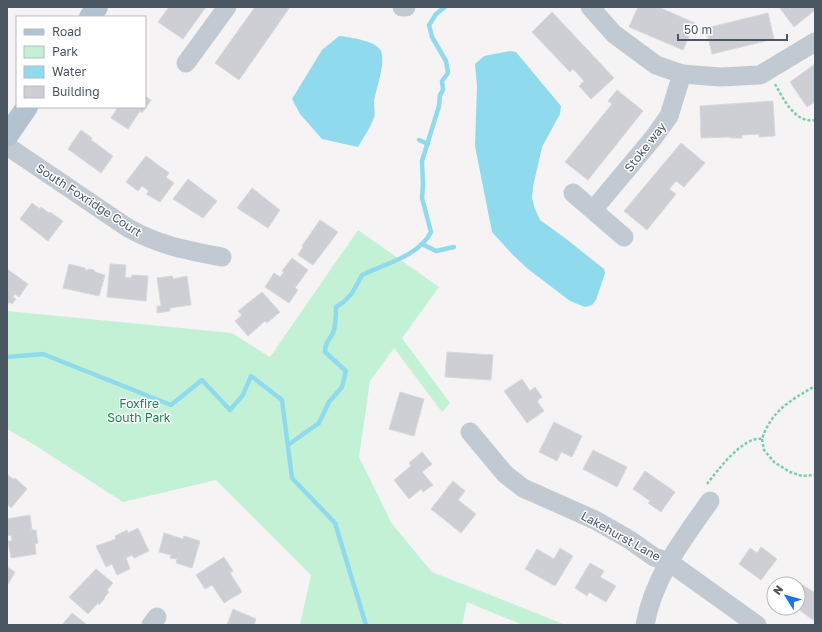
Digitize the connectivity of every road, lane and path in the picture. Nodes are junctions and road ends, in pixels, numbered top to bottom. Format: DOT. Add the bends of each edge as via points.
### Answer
graph roads {
  1 [pos="97,7"];
  2 [pos="227,7"];
  3 [pos="402,7"];
  4 [pos="406,7"];
  5 [pos="590,7"];
  6 [pos="91,16"];
  7 [pos="815,42"];
  8 [pos="186,62"];
  9 [pos="682,74"];
  10 [pos="773,80"];
  11 [pos="26,108"];
  12 [pos="815,120"];
  13 [pos="7,136"];
  14 [pos="7,146"];
  15 [pos="573,193"];
  16 [pos="593,210"];
  17 [pos="624,238"];
  18 [pos="222,256"];
  19 [pos="815,386"];
  20 [pos="470,432"];
  21 [pos="762,439"];
  22 [pos="815,475"];
  23 [pos="709,492"];
  24 [pos="669,562"];
  25 [pos="645,625"];
  26 [pos="757,625"];
  1 -- 6 [label="main road"];
  2 -- 8 [label="street"];
  3 -- 4 [label="street"];
  5 -- 9 [label="street" via="614,34 650,61"];
  7 -- 9 [label="street" via="760,74 720,77"];
  9 -- 16 [label="street, Stoke way" via="669,116"];
  10 -- 12 [label="path" via="793,112 803,119"];
  11 -- 13 [label="main road"];
  14 -- 18 [label="street, South Foxridge Court" via="141,235 187,251"];
  15 -- 16 [label="street"];
  16 -- 17 [label="street"];
  19 -- 21 [label="path" via="790,400 775,414"];
  20 -- 24 [label="street, Lakehurst Lane" via="505,474 524,488 595,520 654,557"];
  21 -- 22 [label="path" via="764,450 784,469 802,476"];
  21 -- 23 [label="path" via="758,438 741,446 718,469"];
  23 -- 24 [label="street"];
  24 -- 25 [label="street" via="654,590"];
  24 -- 26 [label="street, Lakehurst Lane"];
}
